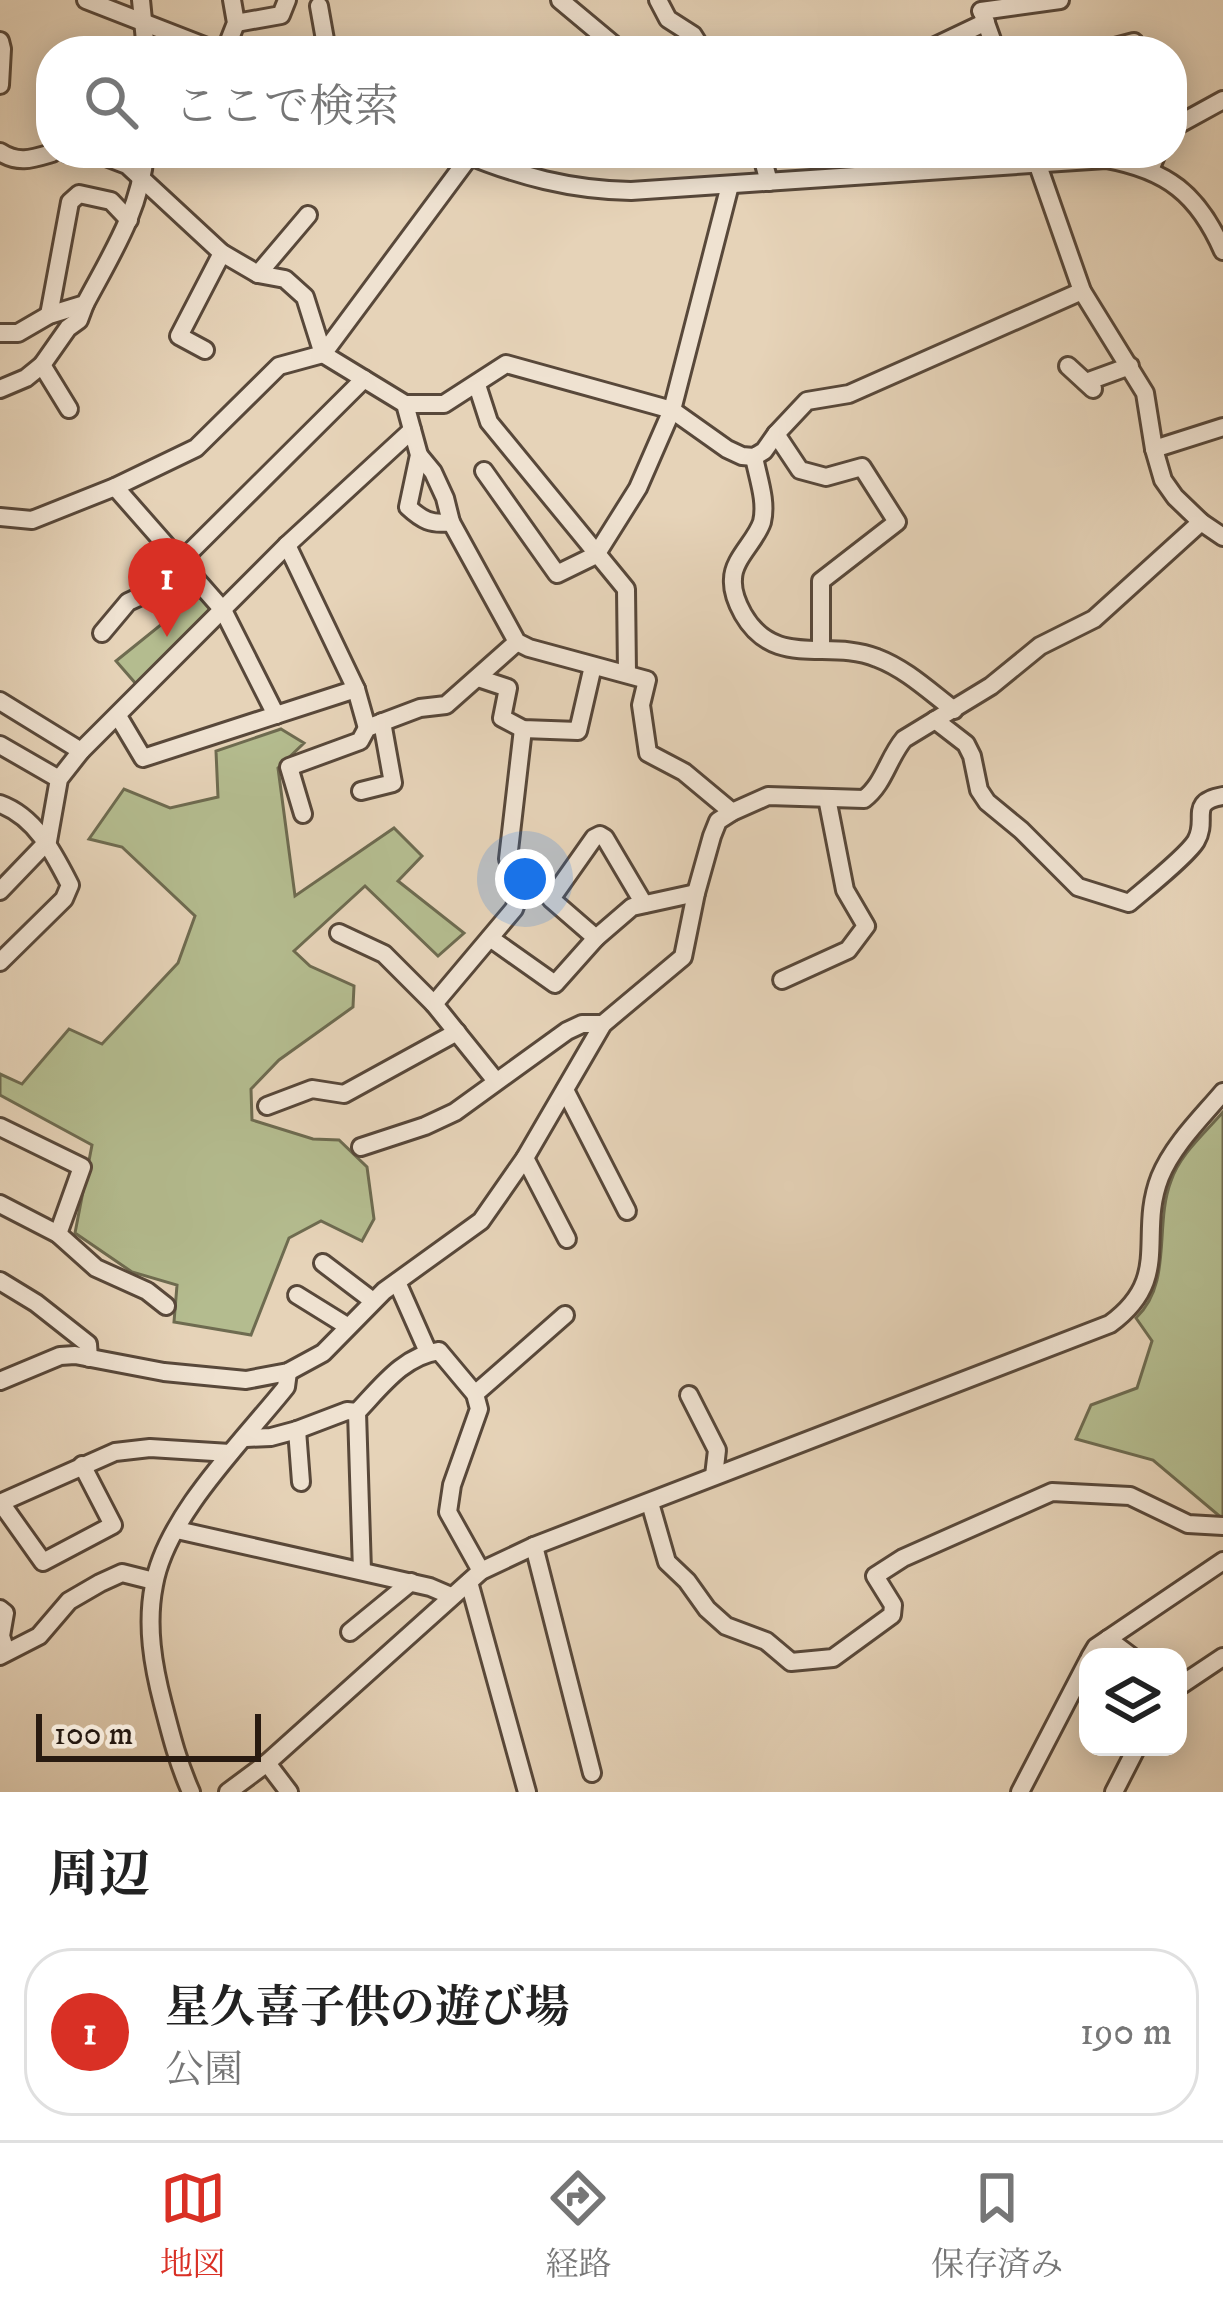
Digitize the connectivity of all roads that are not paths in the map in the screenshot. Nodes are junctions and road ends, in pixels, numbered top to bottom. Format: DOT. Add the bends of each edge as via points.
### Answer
graph roads {
  1 [pos="86,0"];
  2 [pos="141,0"];
  3 [pos="232,0"];
  4 [pos="286,0"];
  5 [pos="560,0"];
  6 [pos="658,0"];
  7 [pos="1060,0"];
  8 [pos="319,6"];
  9 [pos="982,11"];
  10 [pos="145,23"];
  11 [pos="236,23"];
  12 [pos="145,36"];
  13 [pos="180,36"];
  14 [pos="229,36"];
  15 [pos="324,36"];
  16 [pos="603,36"];
  17 [pos="694,36"];
  18 [pos="946,36"];
  19 [pos="0,41"];
  20 [pos="0,86"];
  21 [pos="1223,100"];
  22 [pos="1187,118"];
  23 [pos="0,152"];
  24 [pos="36,157"];
  25 [pos="130,168"];
  26 [pos="144,168"];
  27 [pos="457,168"];
  28 [pos="501,168"];
  29 [pos="765,168"];
  30 [pos="924,168"];
  31 [pos="1039,168"];
  32 [pos="1159,168"];
  33 [pos="143,179"];
  34 [pos="769,182"];
  35 [pos="730,185"];
  36 [pos="308,215"];
  37 [pos="129,220"];
  38 [pos="1223,251"];
  39 [pos="222,253"];
  40 [pos="259,274"];
  41 [pos="1082,291"];
  42 [pos="85,304"];
  43 [pos="50,315"];
  44 [pos="0,333"];
  45 [pos="205,350"];
  46 [pos="323,354"];
  47 [pos="42,365"];
  48 [pos="1068,365"];
  49 [pos="1130,366"];
  50 [pos="364,379"];
  51 [pos="477,385"];
  52 [pos="0,389"];
  53 [pos="405,404"];
  54 [pos="69,409"];
  55 [pos="672,410"];
  56 [pos="1223,428"];
  57 [pos="412,430"];
  58 [pos="776,434"];
  59 [pos="1154,449"];
  60 [pos="419,455"];
  61 [pos="754,458"];
  62 [pos="484,471"];
  63 [pos="115,487"];
  64 [pos="0,517"];
  65 [pos="451,522"];
  66 [pos="1201,522"];
  67 [pos="1223,537"];
  68 [pos="287,545"];
  69 [pos="596,555"];
  70 [pos="182,560"];
  71 [pos="224,610"];
  72 [pos="102,633"];
  73 [pos="517,642"];
  74 [pos="821,650"];
  75 [pos="593,667"];
  76 [pos="627,673"];
  77 [pos="478,678"];
  78 [pos="356,689"];
  79 [pos="0,701"];
  80 [pos="954,710"];
  81 [pos="276,715"];
  82 [pos="118,716"];
  83 [pos="935,720"];
  84 [pos="374,725"];
  85 [pos="524,729"];
  86 [pos="0,745"];
  87 [pos="81,751"];
  88 [pos="59,779"];
  89 [pos="361,791"];
  90 [pos="1223,796"];
  91 [pos="826,798"];
  92 [pos="0,804"];
  93 [pos="732,812"];
  94 [pos="303,814"];
  95 [pos="48,841"];
  96 [pos="1,888"];
  97 [pos="696,893"];
  98 [pos="644,904"];
  99 [pos="339,933"];
  100 [pos="490,938"];
  101 [pos="596,938"];
  102 [pos="0,962"];
  103 [pos="782,980"];
  104 [pos="434,1004"];
  105 [pos="603,1024"];
  106 [pos="457,1032"];
  107 [pos="496,1081"];
  108 [pos="565,1090"];
  109 [pos="1223,1092"];
  110 [pos="267,1106"];
  111 [pos="0,1127"];
  112 [pos="361,1147"];
  113 [pos="525,1158"];
  114 [pos="0,1204"];
  115 [pos="627,1211"];
  116 [pos="58,1234"];
  117 [pos="567,1239"];
  118 [pos="322,1263"];
  119 [pos="0,1281"];
  120 [pos="397,1282"];
  121 [pos="297,1295"];
  122 [pos="373,1301"];
  123 [pos="166,1306"];
  124 [pos="565,1315"];
  125 [pos="347,1326"];
  126 [pos="428,1352"];
  127 [pos="89,1358"];
  128 [pos="288,1372"];
  129 [pos="0,1382"];
  130 [pos="475,1394"];
  131 [pos="689,1395"];
  132 [pos="357,1412"];
  133 [pos="297,1430"];
  134 [pos="246,1438"];
  135 [pos="230,1453"];
  136 [pos="82,1466"];
  137 [pos="714,1476"];
  138 [pos="301,1482"];
  139 [pos="0,1503"];
  140 [pos="650,1503"];
  141 [pos="1223,1526"];
  142 [pos="177,1530"];
  143 [pos="534,1546"];
  144 [pos="1223,1561"];
  145 [pos="362,1571"];
  146 [pos="475,1577"];
  147 [pos="154,1581"];
  148 [pos="411,1582"];
  149 [pos="451,1596"];
  150 [pos="0,1609"];
  151 [pos="350,1632"];
  152 [pos="1108,1639"];
  153 [pos="1095,1648"];
  154 [pos="1120,1648"];
  155 [pos="3,1654"];
  156 [pos="1223,1657"];
  157 [pos="1079,1678"];
  158 [pos="1187,1682"];
  159 [pos="1132,1756"];
  160 [pos="267,1763"];
  161 [pos="592,1773"];
  162 [pos="526,1787"];
  163 [pos="191,1792"];
  164 [pos="228,1792"];
  165 [pos="289,1792"];
  166 [pos="508,1792"];
  167 [pos="1020,1792"];
  168 [pos="1114,1792"];
  1 -- 10 [label="street"];
  2 -- 10 [label="street"];
  3 -- 11 [label="street"];
  4 -- 11 [label="street" via="281,16"];
  5 -- 16 [label="street"];
  6 -- 17 [label="street" via="668,19"];
  7 -- 9 [label="street"];
  8 -- 15 [label="street"];
  9 -- 18 [label="street"];
  10 -- 12 [label="street"];
  10 -- 13 [label="street"];
  11 -- 14 [label="street"];
  19 -- 20 [label="street"];
  21 -- 22 [label="street"];
  23 -- 24 [label="street"];
  25 -- 33 [label="street"];
  26 -- 33 [label="street"];
  27 -- 46 [label="street"];
  28 -- 35 [label="street" via="597,190"];
  29 -- 34 [label="street"];
  30 -- 34 [label="street"];
  31 -- 41 [label="street"];
  32 -- 38 [label="street" via="1196,205"];
  33 -- 37 [label="street"];
  33 -- 39 [label="street"];
  34 -- 35 [label="street"];
  35 -- 55 [label="street"];
  36 -- 40 [label="street"];
  37 -- 42 [label="street"];
  37 -- 43 [label="street" via="111,200 80,194 70,202"];
  39 -- 40 [label="street"];
  39 -- 45 [label="street" via="178,336"];
  40 -- 46 [label="street" via="285,279 305,297"];
  41 -- 49 [label="street"];
  41 -- 58 [label="street" via="848,394 807,400"];
  42 -- 43 [label="street"];
  42 -- 47 [label="street"];
  43 -- 44 [label="street" via="18,333"];
  46 -- 50 [label="street"];
  46 -- 63 [label="street" via="279,366 196,448"];
  47 -- 52 [label="street"];
  47 -- 54 [label="street"];
  48 -- 49 [label="street" via="1090,387"];
  49 -- 59 [label="street"];
  50 -- 53 [label="street"];
  50 -- 70 [label="street"];
  51 -- 53 [label="street" via="444,404"];
  51 -- 55 [label="street" via="506,364"];
  51 -- 69 [label="street" via="489,422"];
  53 -- 57 [label="street"];
  55 -- 61 [label="street"];
  55 -- 69 [label="street" via="638,488"];
  56 -- 59 [label="street"];
  57 -- 60 [label="street"];
  57 -- 68 [label="street"];
  58 -- 61 [label="street"];
  58 -- 74 [label="street" via="800,470 826,477 862,466 897,522 821,581"];
  59 -- 66 [label="street" via="1162,480"];
  60 -- 65 [label="street"];
  60 -- 65 [label="street" via="408,507 434,524"];
  61 -- 74 [label="street" via="764,503 732,577 738,605 763,640"];
  62 -- 69 [label="street" via="557,574"];
  63 -- 64 [label="street" via="32,520"];
  63 -- 70 [label="street"];
  65 -- 73 [label="street"];
  66 -- 67 [label="street"];
  66 -- 80 [label="street" via="1094,619 1040,646"];
  68 -- 71 [label="street"];
  68 -- 78 [label="street"];
  69 -- 76 [label="street" via="626,589"];
  70 -- 71 [label="street"];
  70 -- 72 [label="street"];
  71 -- 81 [label="street"];
  71 -- 82 [label="street"];
  73 -- 75 [label="street"];
  73 -- 77 [label="street"];
  74 -- 80 [label="street" via="872,655"];
  75 -- 76 [label="street"];
  75 -- 85 [label="street" via="578,731"];
  76 -- 93 [label="street" via="647,680 641,705 648,753"];
  77 -- 84 [label="street" via="446,705"];
  77 -- 85 [label="street" via="508,688 502,718"];
  78 -- 81 [label="street"];
  78 -- 84 [label="street"];
  79 -- 87 [label="street"];
  80 -- 83 [label="street"];
  81 -- 82 [label="street" via="143,758"];
  82 -- 87 [label="street"];
  83 -- 90 [label="street" via="966,744 987,802 1078,887 1120,901 1129,903 1196,842 1202,805"];
  83 -- 91 [label="street" via="904,740 872,793"];
  84 -- 89 [label="street" via="393,783"];
  84 -- 94 [label="street" via="360,741 289,767"];
  85 -- 100 [label="street" via="508,859 525,879"];
  86 -- 88 [label="street"];
  87 -- 88 [label="street"];
  88 -- 95 [label="street"];
  91 -- 93 [label="street" via="768,796"];
  91 -- 103 [label="street" via="845,890 866,926 848,950"];
  92 -- 95 [label="street"];
  93 -- 97 [label="street" via="718,821"];
  95 -- 96 [label="street"];
  95 -- 102 [label="street" via="70,885"];
  97 -- 98 [label="street"];
  97 -- 105 [label="street" via="683,957"];
  98 -- 101 [label="street"];
  98 -- 101 [label="street" via="604,838 594,838 551,899"];
  99 -- 104 [label="street" via="384,954"];
  100 -- 101 [label="street" via="555,984"];
  100 -- 104 [label="street"];
  104 -- 106 [label="street"];
  105 -- 107 [label="street" via="567,1031"];
  105 -- 108 [label="street"];
  106 -- 107 [label="street"];
  106 -- 110 [label="street" via="344,1094 312,1089"];
  107 -- 112 [label="street" via="454,1112"];
  108 -- 113 [label="street"];
  108 -- 115 [label="street"];
  109 -- 137 [label="street" via="1168,1159 1154,1200 1150,1268 1122,1315"];
  111 -- 116 [label="street" via="82,1167"];
  113 -- 117 [label="street"];
  113 -- 120 [label="street" via="481,1220"];
  114 -- 116 [label="street"];
  116 -- 123 [label="street" via="96,1268"];
  118 -- 122 [label="street"];
  119 -- 127 [label="street" via="88,1344"];
  120 -- 122 [label="street"];
  120 -- 126 [label="street"];
  121 -- 125 [label="street"];
  122 -- 125 [label="street"];
  124 -- 130 [label="street"];
  125 -- 128 [label="street"];
  126 -- 130 [label="street" via="439,1351"];
  126 -- 132 [label="street" via="397,1370"];
  127 -- 128 [label="street" via="245,1380"];
  127 -- 129 [label="street" via="60,1356"];
  128 -- 134 [label="street" via="286,1387"];
  130 -- 146 [label="street" via="479,1409 448,1512"];
  131 -- 137 [label="street" via="717,1450"];
  132 -- 133 [label="street"];
  132 -- 145 [label="street"];
  133 -- 134 [label="street"];
  133 -- 138 [label="street"];
  134 -- 135 [label="street"];
  135 -- 136 [label="street" via="132,1450"];
  135 -- 142 [label="street"];
  136 -- 139 [label="street"];
  136 -- 139 [label="street" via="113,1525 43,1562"];
  137 -- 140 [label="street"];
  140 -- 141 [label="street" via="668,1562 706,1609 791,1662 833,1658 892,1615 875,1576 1052,1492 1130,1496 1188,1524"];
  140 -- 143 [label="street"];
  142 -- 145 [label="street"];
  142 -- 147 [label="street"];
  143 -- 146 [label="street"];
  143 -- 161 [label="street"];
  144 -- 152 [label="street"];
  145 -- 148 [label="street"];
  146 -- 149 [label="street"];
  146 -- 162 [label="street"];
  147 -- 155 [label="street" via="122,1573 100,1583 69,1601 39,1636"];
  147 -- 163 [label="street" via="154,1672"];
  148 -- 149 [label="street"];
  148 -- 151 [label="street"];
  149 -- 160 [label="street"];
  150 -- 155 [label="street"];
  152 -- 153 [label="street"];
  152 -- 154 [label="street"];
  156 -- 158 [label="street"];
  157 -- 167 [label="street"];
  159 -- 168 [label="street"];
  160 -- 164 [label="street"];
  160 -- 165 [label="street"];
  162 -- 166 [label="street"];
}
